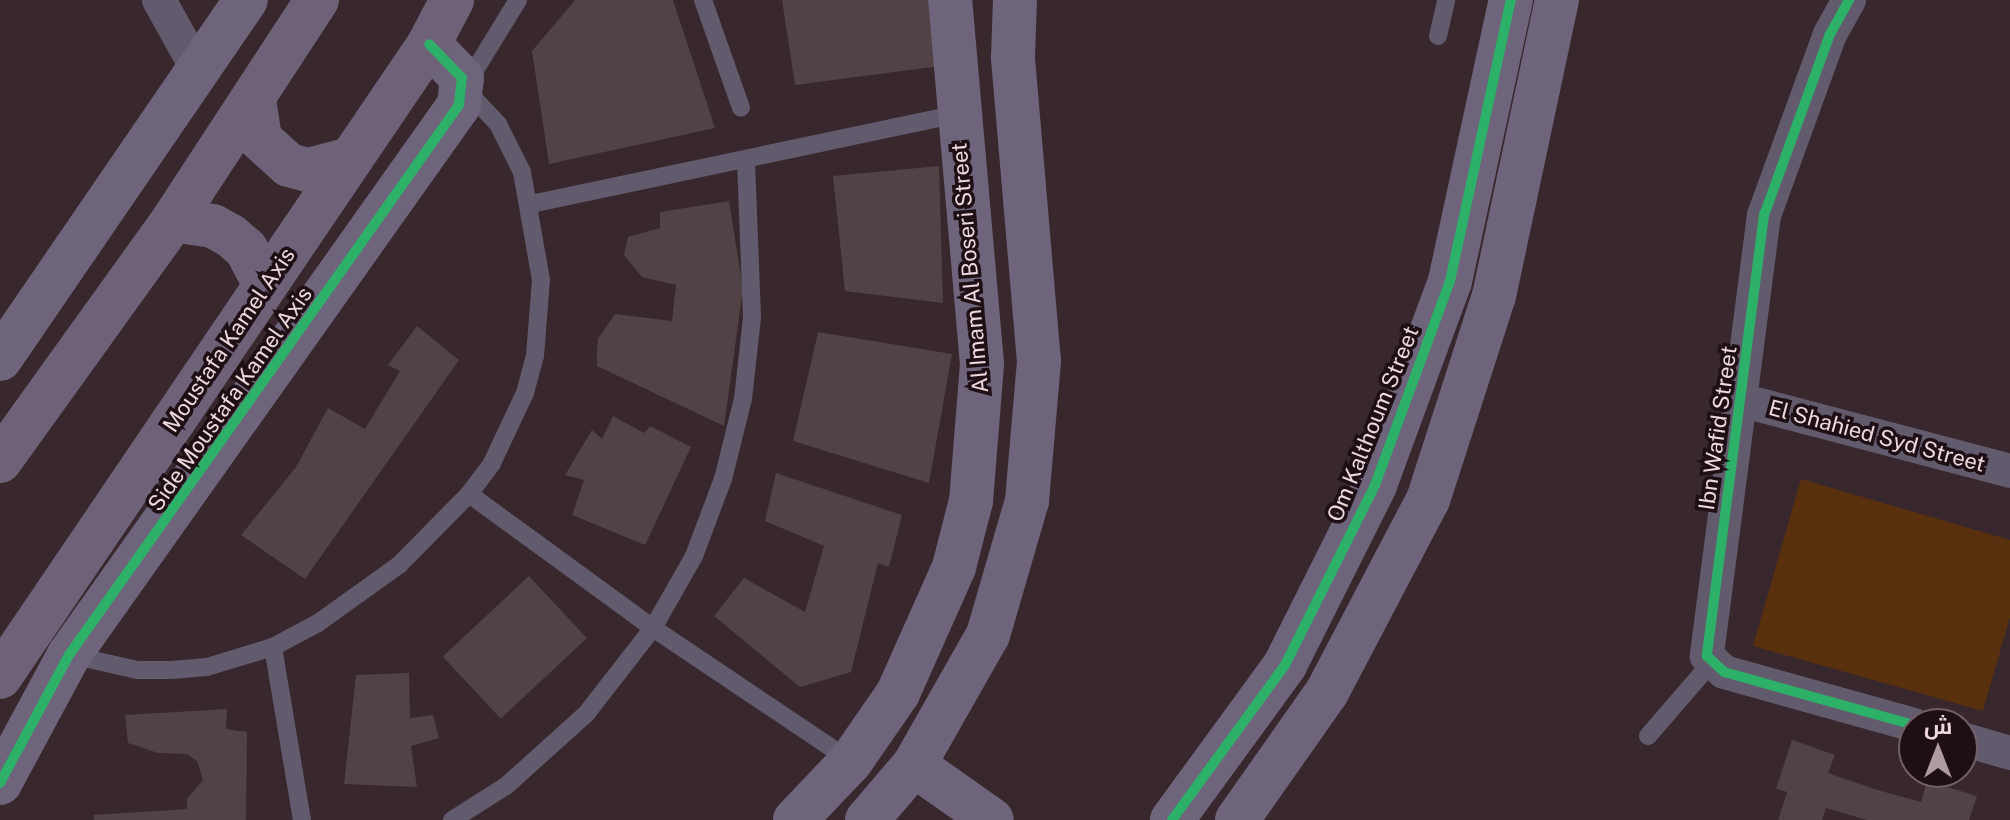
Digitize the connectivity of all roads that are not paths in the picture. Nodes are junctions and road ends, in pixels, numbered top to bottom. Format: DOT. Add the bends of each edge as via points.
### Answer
graph roads {
  1 [pos="159,0"];
  2 [pos="246,0"];
  3 [pos="317,0"];
  4 [pos="452,0"];
  5 [pos="518,0"];
  6 [pos="703,0"];
  7 [pos="950,0"];
  8 [pos="1015,0"];
  9 [pos="1446,0"];
  10 [pos="1511,0"];
  11 [pos="1557,0"];
  12 [pos="1849,0"];
  13 [pos="1438,36"];
  14 [pos="429,44"];
  15 [pos="200,74"];
  16 [pos="464,88"];
  17 [pos="254,100"];
  18 [pos="741,108"];
  19 [pos="957,114"];
  20 [pos="347,160"];
  21 [pos="746,160"];
  22 [pos="531,204"];
  23 [pos="173,220"];
  24 [pos="1033,281"];
  25 [pos="265,284"];
  26 [pos="977,296"];
  27 [pos="1037,339"];
  28 [pos="981,346"];
  29 [pos="0,359"];
  30 [pos="1744,401"];
  31 [pos="0,461"];
  32 [pos="2010,471"];
  33 [pos="469,494"];
  34 [pos="653,628"];
  35 [pos="273,647"];
  36 [pos="69,655"];
  37 [pos="1711,663"];
  38 [pos="0,677"];
  39 [pos="1898,721"];
  40 [pos="1648,736"];
  41 [pos="1978,744"];
  42 [pos="2010,753"];
  43 [pos="851,761"];
  44 [pos="914,765"];
  45 [pos="0,783"];
  46 [pos="882,815"];
  47 [pos="302,820"];
  48 [pos="452,820"];
  49 [pos="795,820"];
  50 [pos="992,820"];
  51 [pos="1172,820"];
  52 [pos="1237,820"];
  1 -- 15 [label="street"];
  2 -- 15 [label="street"];
  3 -- 17 [label="main road"];
  4 -- 14 [label="main road, Moustafa Kamel Axis"];
  5 -- 16 [label="lane"];
  6 -- 18 [label="lane"];
  7 -- 19 [label="street, Al Imam Al Boseri Street"];
  8 -- 24 [label="street" via="1013,57"];
  9 -- 13 [label="lane"];
  10 -- 51 [label="street, Om Kalthoum Street" via="1450,281 1375,485 1285,665"];
  11 -- 52 [label="street" via="1500,273 1428,500 1327,692"];
  12 -- 30 [label="street, Ibn Wafid Street" via="1830,34 1764,215"];
  14 -- 16 [label="street" via="458,70"];
  14 -- 20 [label="main road, Moustafa Kamel Axis"];
  15 -- 29 [label="street"];
  16 -- 22 [label="lane" via="510,144"];
  16 -- 36 [label="street, Side Moustafa Kamel Axis" via="459,105 394,203"];
  17 -- 20 [label="main road" via="260,139 289,165 308,170"];
  17 -- 23 [label="main road"];
  19 -- 21 [label="lane"];
  19 -- 26 [label="street, Al Imam Al Boseri Street"];
  20 -- 25 [label="main road, Moustafa Kamel Axis"];
  21 -- 22 [label="lane"];
  21 -- 34 [label="lane" via="752,317 743,399 723,479 694,556"];
  22 -- 33 [label="lane" via="541,280 535,356 510,429"];
  23 -- 25 [label="main road" via="213,226 231,236 246,249"];
  23 -- 31 [label="main road"];
  24 -- 26 [label="street" via="1007,299"];
  24 -- 27 [label="street"];
  25 -- 38 [label="main road, Moustafa Kamel Axis"];
  26 -- 28 [label="street, Al Imam Al Boseri Street"];
  27 -- 28 [label="street" via="1014,334"];
  27 -- 44 [label="street" via="1036,432 1011,569 988,635"];
  28 -- 43 [label="street, Al Imam Al Boseri Street" via="980,433 954,567 898,693"];
  30 -- 32 [label="street, El Shahied Syd Street"];
  30 -- 37 [label="street, Ibn Wafid Street" via="1707,648"];
  33 -- 34 [label="lane"];
  33 -- 35 [label="lane" via="389,573"];
  34 -- 43 [label="lane"];
  34 -- 48 [label="lane" via="586,714 506,786"];
  35 -- 36 [label="lane" via="218,664 172,670 137,670"];
  35 -- 47 [label="lane"];
  36 -- 45 [label="street, Side Moustafa Kamel Axis"];
  37 -- 39 [label="street" via="1724,672"];
  37 -- 40 [label="lane"];
  41 -- 42 [label="street"];
  43 -- 49 [label="street, Al Imam Al Boseri Street"];
  44 -- 46 [label="street"];
  44 -- 50 [label="street"];
}
